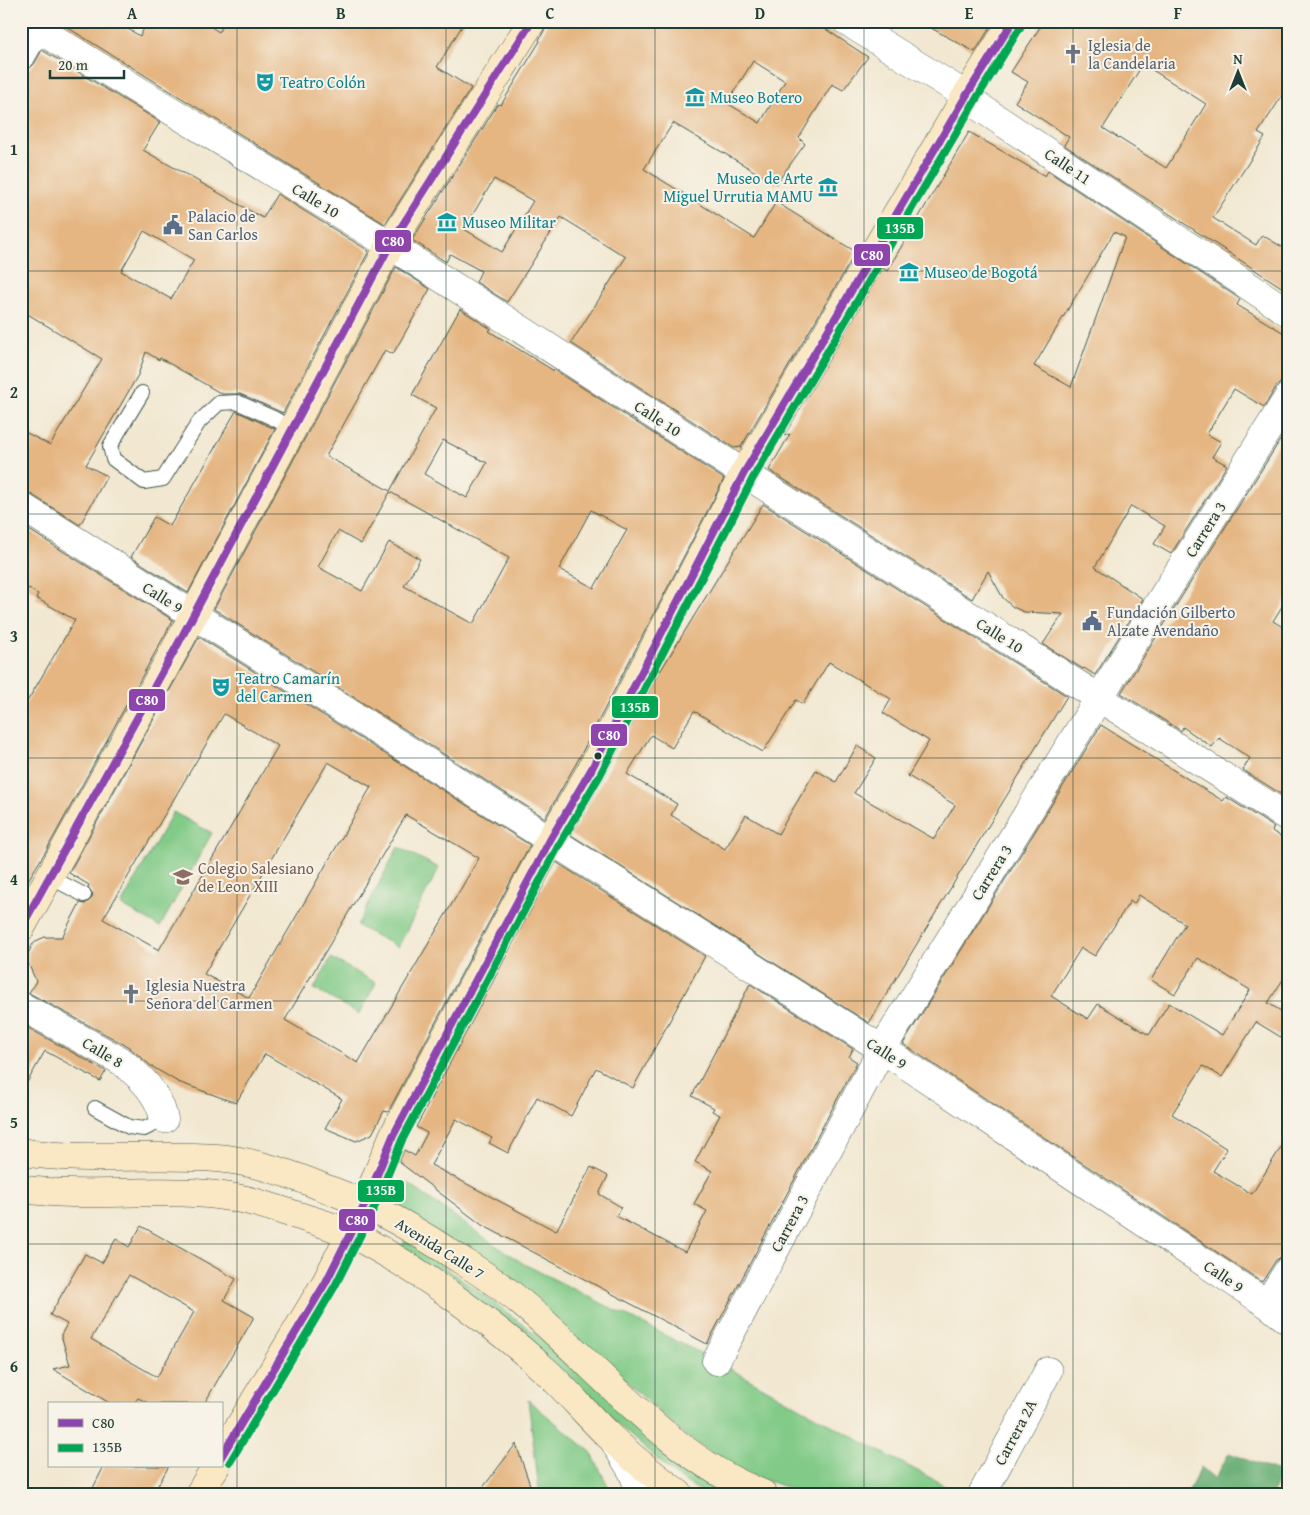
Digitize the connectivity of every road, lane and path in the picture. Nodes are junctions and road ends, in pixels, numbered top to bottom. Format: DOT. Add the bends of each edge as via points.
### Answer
graph roads {
  1 [pos="532,21"];
  2 [pos="846,21"];
  3 [pos="1013,21"];
  4 [pos="34,24"];
  5 [pos="21,56"];
  6 [pos="966,96"];
  7 [pos="390,245"];
  8 [pos="1289,313"];
  9 [pos="142,393"];
  10 [pos="1289,396"];
  11 [pos="292,429"];
  12 [pos="744,473"];
  13 [pos="21,506"];
  14 [pos="193,615"];
  15 [pos="1099,698"];
  16 [pos="1289,818"];
  17 [pos="550,840"];
  18 [pos="50,876"];
  19 [pos="84,895"];
  20 [pos="21,928"];
  21 [pos="21,1006"];
  22 [pos="882,1049"];
  23 [pos="95,1108"];
  24 [pos="164,1119"];
  25 [pos="21,1152"];
  26 [pos="21,1189"];
  27 [pos="365,1204"];
  28 [pos="350,1234"];
  29 [pos="1289,1269"];
  30 [pos="1267,1304"];
  31 [pos="1289,1321"];
  32 [pos="716,1362"];
  33 [pos="1048,1370"];
  34 [pos="609,1436"];
  35 [pos="222,1455"];
  36 [pos="215,1468"];
  37 [pos="199,1494"];
  38 [pos="641,1494"];
  39 [pos="679,1494"];
  40 [pos="763,1494"];
  41 [pos="982,1494"];
  1 -- 7 [label="street"];
  2 -- 6 [label="street, Calle 11"];
  3 -- 6 [label="street"];
  4 -- 5 [label="street"];
  4 -- 7 [label="street, Calle 10"];
  6 -- 8 [label="street, Calle 11"];
  6 -- 12 [label="street"];
  7 -- 11 [label="street"];
  7 -- 12 [label="street, Calle 10"];
  9 -- 11 [label="lane" via="110,446 112,459 144,482 163,479 199,422 219,403 237,402"];
  10 -- 15 [label="street, Carrera 3"];
  11 -- 14 [label="street"];
  12 -- 15 [label="street, Calle 10"];
  12 -- 17 [label="street" via="591,770"];
  13 -- 14 [label="street, Calle 9"];
  14 -- 17 [label="street, Calle 9"];
  14 -- 18 [label="street"];
  15 -- 16 [label="street, Calle 10"];
  15 -- 22 [label="street, Carrera 3"];
  17 -- 22 [label="street, Calle 9"];
  17 -- 27 [label="street" via="393,1136"];
  18 -- 19 [label="lane"];
  18 -- 20 [label="street"];
  21 -- 24 [label="street, Calle 8" via="134,1071 155,1096"];
  22 -- 30 [label="street, Calle 9"];
  22 -- 32 [label="street, Carrera 3"];
  23 -- 24 [label="lane" via="129,1127 144,1129"];
  25 -- 27 [label="street, Avenida Calle 7" via="85,1157 197,1157 248,1162"];
  26 -- 28 [label="street, Avenida Calle 7" via="54,1193 216,1194 268,1206"];
  27 -- 28 [label="street"];
  27 -- 40 [label="street, Avenida Calle 7" via="406,1225 506,1291 542,1320 670,1439 713,1470"];
  28 -- 34 [label="street, Avenida Calle 7" via="403,1264 481,1318 548,1374"];
  28 -- 35 [label="street" via="326,1282"];
  29 -- 30 [label="street"];
  30 -- 31 [label="street, Calle 9"];
  33 -- 41 [label="street, Carrera 2A"];
  34 -- 38 [label="street" via="624,1456"];
  34 -- 39 [label="street, Avenida Calle 7"];
  36 -- 37 [label="street"];
}
